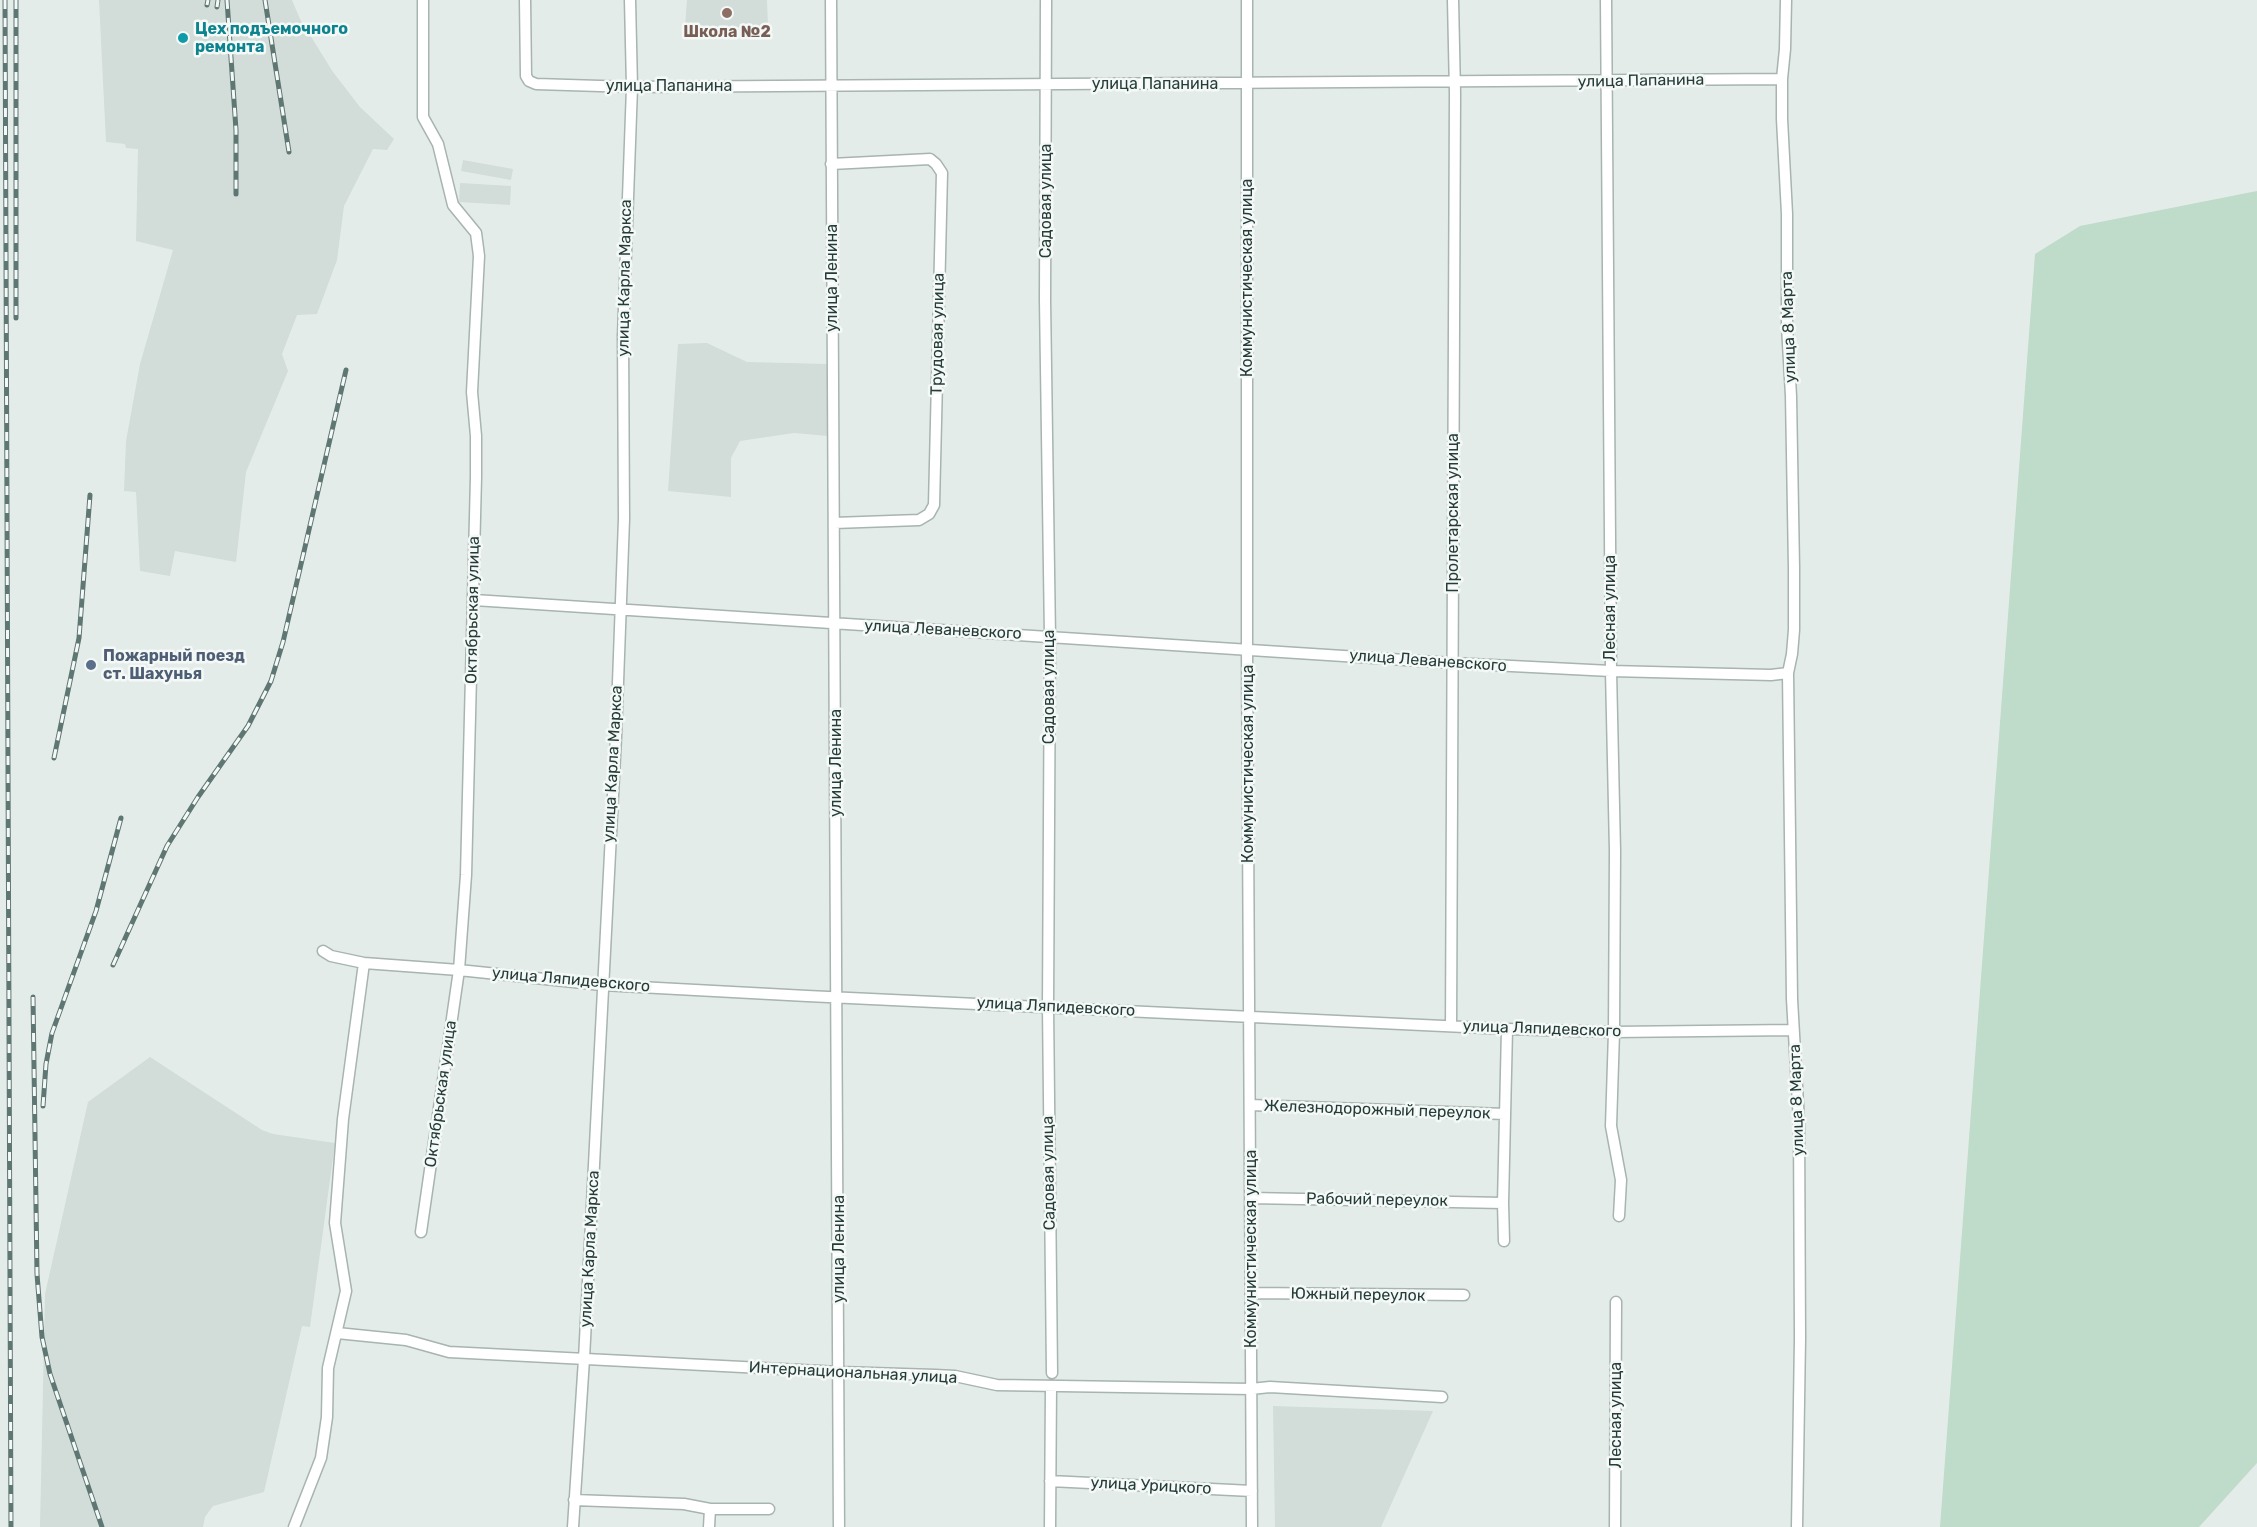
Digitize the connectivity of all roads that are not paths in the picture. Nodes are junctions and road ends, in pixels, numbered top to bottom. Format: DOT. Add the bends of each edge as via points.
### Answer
graph roads {
  1 [pos="423,0"];
  2 [pos="525,0"];
  3 [pos="630,0"];
  4 [pos="831,0"];
  5 [pos="1046,0"];
  6 [pos="1247,0"];
  7 [pos="1453,0"];
  8 [pos="1606,0"];
  9 [pos="1786,0"];
  10 [pos="1782,79"];
  11 [pos="1607,81"];
  12 [pos="1454,82"];
  13 [pos="1047,84"];
  14 [pos="1247,84"];
  15 [pos="830,85"];
  16 [pos="632,87"];
  17 [pos="831,164"];
  18 [pos="834,523"];
  19 [pos="474,600"];
  20 [pos="620,611"];
  21 [pos="835,624"];
  22 [pos="1050,637"];
  23 [pos="1247,649"];
  24 [pos="1452,663"];
  25 [pos="1611,671"];
  26 [pos="1788,673"];
  27 [pos="323,951"];
  28 [pos="364,963"];
  29 [pos="459,970"];
  30 [pos="602,985"];
  31 [pos="837,996"];
  32 [pos="1048,1006"];
  33 [pos="1250,1016"];
  34 [pos="1451,1026"];
  35 [pos="1507,1029"];
  36 [pos="1793,1030"];
  37 [pos="1614,1032"];
  38 [pos="1250,1105"];
  39 [pos="1505,1114"];
  40 [pos="1251,1198"];
  41 [pos="1503,1203"];
  42 [pos="1619,1216"];
  43 [pos="421,1232"];
  44 [pos="1504,1241"];
  45 [pos="1251,1293"];
  46 [pos="1464,1295"];
  47 [pos="1616,1302"];
  48 [pos="337,1333"];
  49 [pos="584,1359"];
  50 [pos="840,1372"];
  51 [pos="1052,1373"];
  52 [pos="1051,1386"];
  53 [pos="1251,1389"];
  54 [pos="1442,1397"];
  55 [pos="1050,1481"];
  56 [pos="1252,1491"];
  57 [pos="574,1500"];
  58 [pos="710,1509"];
  59 [pos="769,1509"];
  60 [pos="294,1527"];
  61 [pos="573,1527"];
  62 [pos="710,1527"];
  63 [pos="839,1527"];
  64 [pos="1050,1527"];
  65 [pos="1252,1527"];
  66 [pos="1615,1527"];
  67 [pos="1797,1527"];
  1 -- 19 [label="street, Октябрьская улица" via="423,117 438,144 453,205 476,233 479,256 472,392 476,436"];
  2 -- 16 [label="street, улица Папанина" via="529,81 557,86"];
  3 -- 16 [label="street, улица Карла Маркса"];
  4 -- 15 [label="street, улица Ленина"];
  5 -- 13 [label="street, Садовая улица"];
  6 -- 14 [label="street, Коммунистическая улица"];
  7 -- 12 [label="street, Пролетарская улица"];
  8 -- 11 [label="street, Лесная улица"];
  9 -- 10 [label="street, улица 8 Марта"];
  10 -- 11 [label="street, улица Папанина"];
  10 -- 26 [label="street, улица 8 Марта" via="1794,568"];
  11 -- 12 [label="street, улица Папанина"];
  11 -- 25 [label="street, Лесная улица"];
  12 -- 14 [label="street, улица Папанина"];
  12 -- 24 [label="street, Пролетарская улица"];
  13 -- 14 [label="street, улица Папанина"];
  13 -- 15 [label="street, улица Папанина"];
  13 -- 22 [label="street, Садовая улица" via="1045,300"];
  14 -- 23 [label="street, Коммунистическая улица"];
  15 -- 16 [label="street, улица Папанина"];
  15 -- 17 [label="street, улица Ленина"];
  16 -- 20 [label="street, улица Карла Маркса" via="623,336"];
  17 -- 18 [label="street, улица Ленина"];
  17 -- 18 [label="street, Трудовая улица" via="930,159 942,173 934,505 919,520"];
  18 -- 21 [label="street, улица Ленина"];
  19 -- 20 [label="street, улица Леваневского"];
  19 -- 29 [label="street, Октябрьская улица" via="466,875"];
  20 -- 21 [label="street, улица Леваневского"];
  20 -- 30 [label="street, улица Карла Маркса"];
  21 -- 22 [label="street, улица Леваневского"];
  21 -- 31 [label="street, улица Ленина"];
  22 -- 23 [label="street, улица Леваневского"];
  22 -- 32 [label="street, Садовая улица"];
  23 -- 24 [label="street, улица Леваневского"];
  23 -- 33 [label="street, Коммунистическая улица"];
  24 -- 25 [label="street, улица Леваневского"];
  24 -- 34 [label="street, Пролетарская улица"];
  25 -- 26 [label="street, улица Леваневского"];
  25 -- 37 [label="street, Лесная улица" via="1616,851"];
  26 -- 36 [label="street, улица 8 Марта"];
  27 -- 28 [label="street, улица Ляпидевского"];
  28 -- 29 [label="street, улица Ляпидевского"];
  28 -- 48 [label="street" via="342,1131 336,1223 345,1291"];
  29 -- 30 [label="street, улица Ляпидевского"];
  29 -- 43 [label="street, Октябрьская улица"];
  30 -- 31 [label="street, улица Ляпидевского"];
  30 -- 49 [label="street, улица Карла Маркса"];
  31 -- 32 [label="street, улица Ляпидевского"];
  31 -- 50 [label="street, улица Ленина"];
  32 -- 33 [label="street, улица Ляпидевского"];
  32 -- 51 [label="street, Садовая улица"];
  33 -- 34 [label="street, улица Ляпидевского"];
  33 -- 38 [label="street, Коммунистическая улица"];
  34 -- 35 [label="street, улица Ляпидевского"];
  35 -- 37 [label="street, улица Ляпидевского"];
  35 -- 39 [label="street"];
  36 -- 37 [label="street, улица Ляпидевского"];
  36 -- 67 [label="street, улица 8 Марта" via="1799,1122"];
  37 -- 42 [label="street, Лесная улица" via="1611,1126 1621,1180"];
  38 -- 39 [label="street, Железнодорожный переулок"];
  38 -- 40 [label="street, Коммунистическая улица"];
  39 -- 41 [label="street"];
  40 -- 41 [label="street, Рабочий переулок"];
  40 -- 45 [label="street, Коммунистическая улица"];
  41 -- 44 [label="street"];
  45 -- 46 [label="street, Южный переулок"];
  45 -- 53 [label="street, Коммунистическая улица"];
  47 -- 66 [label="street, Лесная улица"];
  48 -- 49 [label="street, Интернациональная улица" via="406,1340 449,1352"];
  48 -- 60 [label="street" via="328,1368 321,1458"];
  49 -- 50 [label="street, Интернациональная улица"];
  49 -- 57 [label="street, улица Карла Маркса"];
  50 -- 52 [label="street, Интернациональная улица" via="955,1376 997,1385"];
  50 -- 63 [label="street, улица Ленина"];
  52 -- 53 [label="street, Интернациональная улица"];
  52 -- 55 [label="street"];
  53 -- 54 [label="street, Интернациональная улица"];
  53 -- 56 [label="street, Коммунистическая улица"];
  55 -- 56 [label="street, улица Урицкого"];
  55 -- 64 [label="street"];
  56 -- 65 [label="street, Коммунистическая улица"];
  57 -- 58 [label="street" via="684,1504"];
  57 -- 61 [label="street, улица Карла Маркса"];
  58 -- 59 [label="street"];
  58 -- 62 [label="street"];
}
